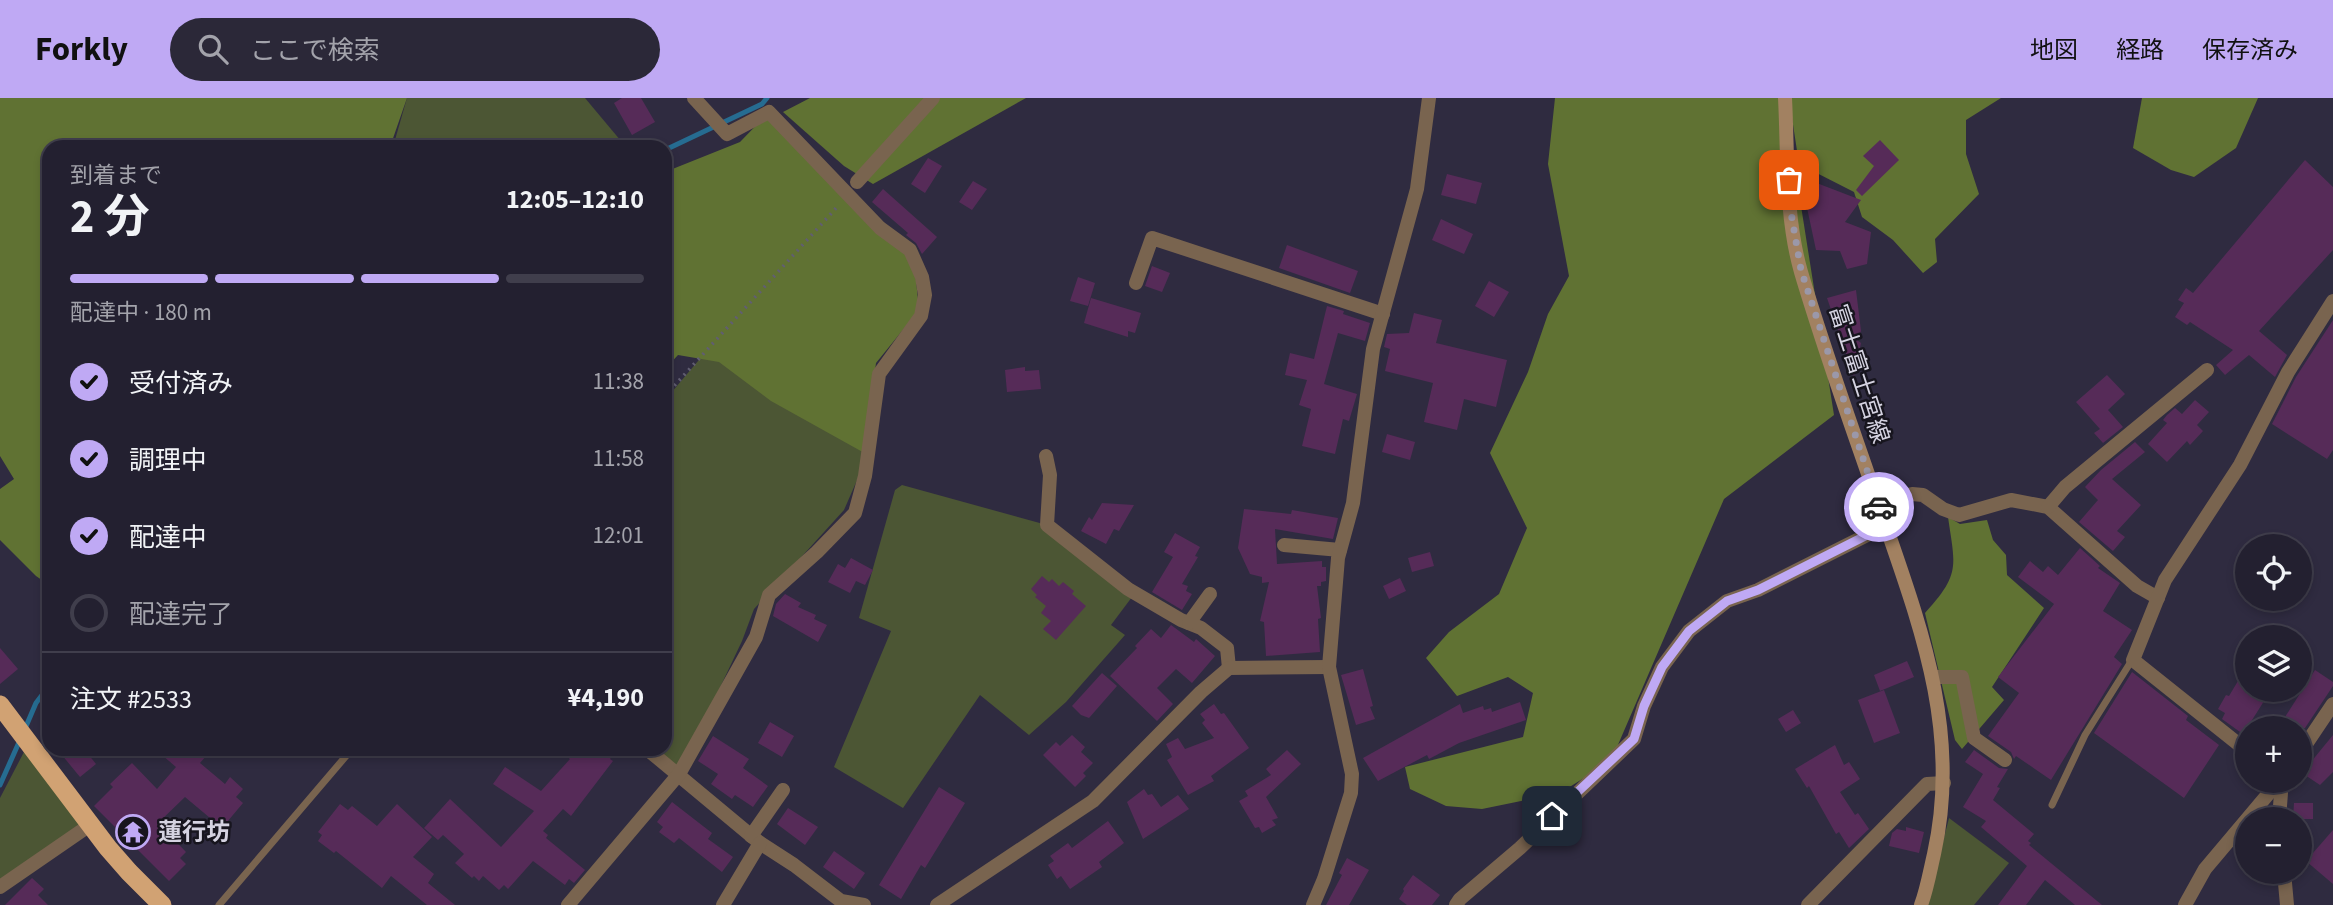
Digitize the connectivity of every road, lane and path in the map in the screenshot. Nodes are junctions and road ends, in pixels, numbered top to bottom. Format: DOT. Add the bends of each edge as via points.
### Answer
graph roads {
  1 [pos="694,98"];
  2 [pos="933,98"];
  3 [pos="1430,98"];
  4 [pos="1786,98"];
  5 [pos="857,182"];
  6 [pos="847,195"];
  7 [pos="1136,283"];
  8 [pos="2333,301"];
  9 [pos="1383,314"];
  10 [pos="2207,370"];
  11 [pos="672,388"];
  12 [pos="1046,456"];
  13 [pos="1879,507"];
  14 [pos="2048,507"];
  15 [pos="1887,525"];
  16 [pos="1284,545"];
  17 [pos="1340,551"];
  18 [pos="1210,594"];
  19 [pos="2158,598"];
  20 [pos="1189,623"];
  21 [pos="2133,660"];
  22 [pos="1328,667"];
  23 [pos="1229,668"];
  24 [pos="1933,677"];
  25 [pos="2333,704"];
  26 [pos="3,709"];
  27 [pos="2312,735"];
  28 [pos="2235,741"];
  29 [pos="346,756"];
  30 [pos="656,756"];
  31 [pos="2005,760"];
  32 [pos="679,774"];
  33 [pos="1944,783"];
  34 [pos="783,790"];
  35 [pos="2270,793"];
  36 [pos="2052,805"];
  37 [pos="90,825"];
  38 [pos="755,839"];
  39 [pos="2285,884"];
  40 [pos="0,887"];
  41 [pos="162,905"];
  42 [pos="219,905"];
  43 [pos="568,905"];
  44 [pos="723,905"];
  45 [pos="864,905"];
  46 [pos="937,905"];
  47 [pos="1313,905"];
  48 [pos="1456,905"];
  49 [pos="1808,905"];
  50 [pos="1921,905"];
  51 [pos="2185,905"];
  52 [pos="2287,905"];
  1 -- 6 [label="street" via="727,134 769,112"];
  2 -- 5 [label="street"];
  3 -- 9 [label="street" via="1417,189"];
  4 -- 13 [label="main road, 富士富士宮線" via="1790,207 1801,270"];
  6 -- 11 [label="path"];
  6 -- 32 [label="street" via="910,250 922,276 921,316 879,374 865,476 855,513 769,595 756,637"];
  7 -- 9 [label="street" via="1152,238"];
  8 -- 19 [label="street"];
  9 -- 17 [label="street" via="1373,349 1353,503"];
  10 -- 14 [label="street" via="2065,487"];
  12 -- 20 [label="street" via="1050,475 1046,525 1128,589"];
  13 -- 14 [label="street" via="1912,494 1923,495 1959,515 2011,500"];
  13 -- 15 [label="main road, 富士富士宮線"];
  14 -- 19 [label="street" via="2137,586"];
  15 -- 24 [label="main road, 富士富士宮線"];
  15 -- 48 [label="street" via="1727,601 1689,631 1662,667 1634,739"];
  16 -- 17 [label="street"];
  17 -- 22 [label="street"];
  18 -- 20 [label="street"];
  19 -- 21 [label="street"];
  20 -- 23 [label="street" via="1227,648"];
  21 -- 28 [label="street"];
  21 -- 36 [label="lane" via="2085,735"];
  22 -- 23 [label="street"];
  22 -- 47 [label="street" via="1352,774 1352,793"];
  23 -- 46 [label="street" via="1093,801"];
  24 -- 31 [label="street" via="1962,677 1973,738"];
  24 -- 33 [label="main road, 富士富士宮線"];
  25 -- 27 [label="street"];
  26 -- 37 [label="highway"];
  29 -- 42 [label="lane"];
  30 -- 32 [label="street"];
  32 -- 38 [label="street"];
  32 -- 43 [label="street"];
  33 -- 49 [label="street" via="1927,784"];
  33 -- 50 [label="main road, 富士富士宮線" via="1941,823"];
  34 -- 38 [label="street"];
  35 -- 51 [label="street" via="2205,869"];
  37 -- 40 [label="street"];
  37 -- 41 [label="highway"];
  38 -- 44 [label="street"];
  38 -- 45 [label="street" via="841,901"];
  39 -- 52 [label="street"];
}
